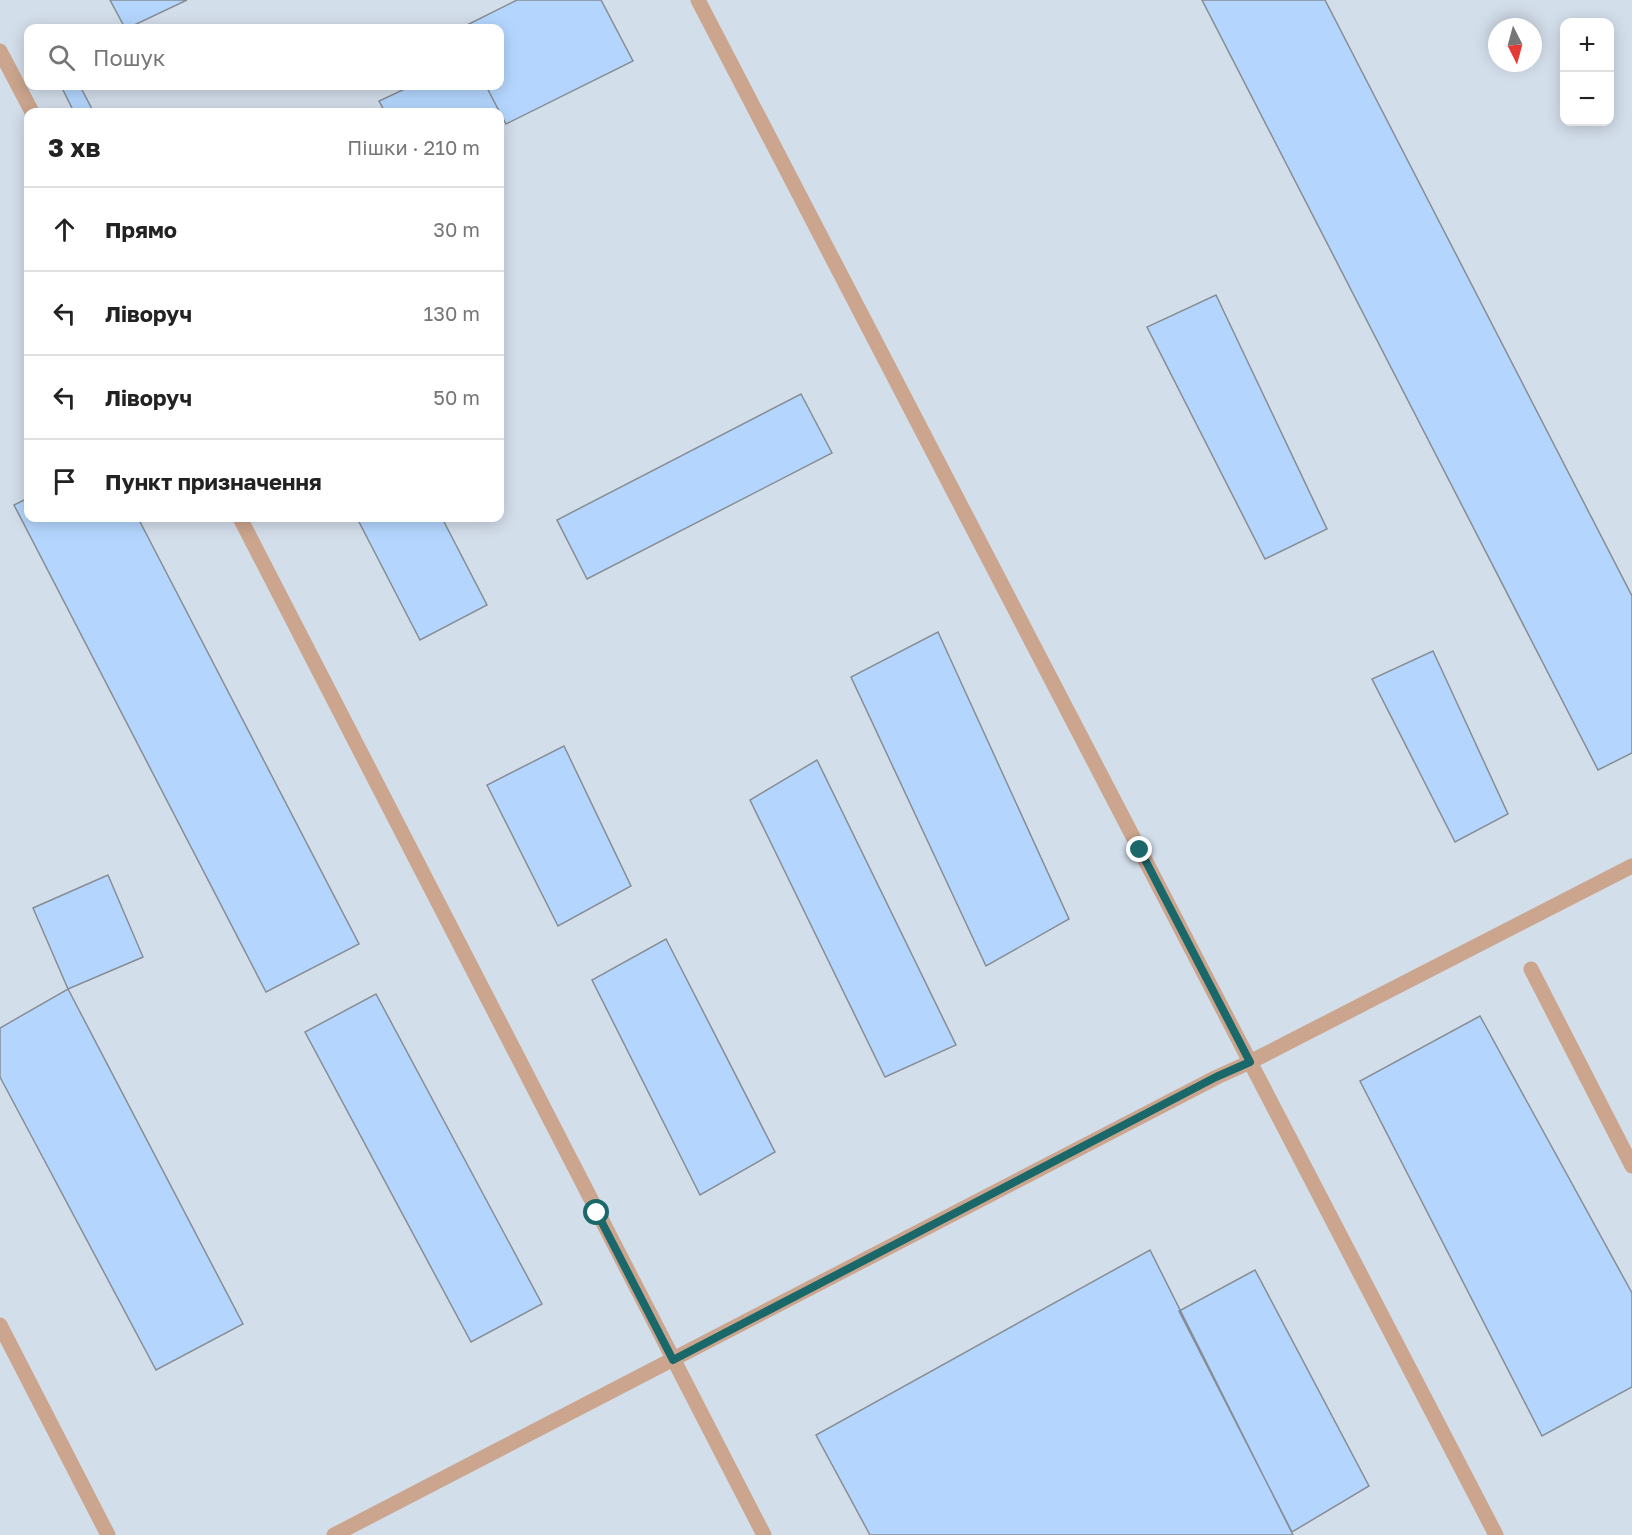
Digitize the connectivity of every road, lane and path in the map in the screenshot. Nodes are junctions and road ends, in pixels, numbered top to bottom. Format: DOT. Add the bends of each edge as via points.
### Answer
graph roads {
  1 [pos="698,0"];
  2 [pos="0,51"];
  3 [pos="30,108"];
  4 [pos="242,522"];
  5 [pos="1632,866"];
  6 [pos="1531,969"];
  7 [pos="1250,1062"];
  8 [pos="1632,1166"];
  9 [pos="0,1325"];
  10 [pos="673,1360"];
  11 [pos="108,1535"];
  12 [pos="334,1535"];
  13 [pos="764,1535"];
  14 [pos="1496,1535"];
  1 -- 7 [label="lane"];
  2 -- 3 [label="lane"];
  4 -- 10 [label="lane"];
  5 -- 7 [label="lane"];
  6 -- 8 [label="lane"];
  7 -- 10 [label="lane"];
  7 -- 14 [label="lane"];
  9 -- 11 [label="lane"];
  10 -- 12 [label="lane"];
  10 -- 13 [label="lane"];
}
